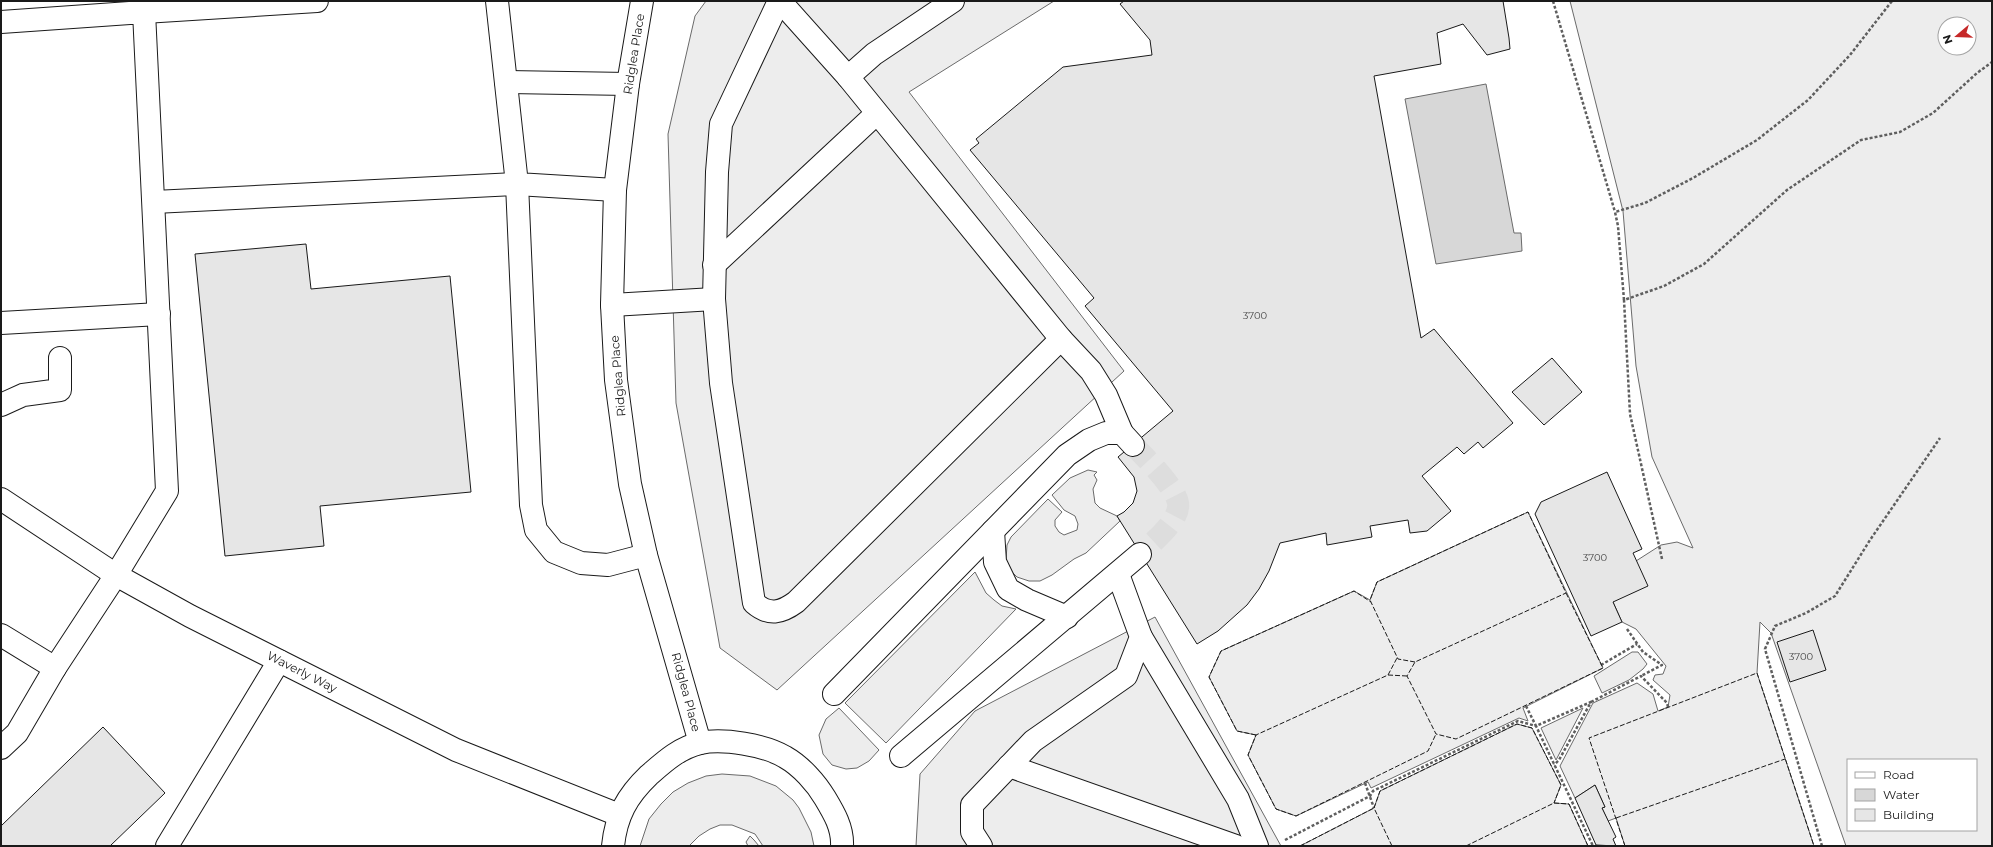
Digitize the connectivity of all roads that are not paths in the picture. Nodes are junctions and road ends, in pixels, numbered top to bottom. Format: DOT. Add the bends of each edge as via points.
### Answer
graph roads {
  1 [pos="317,1"];
  2 [pos="497,1"];
  3 [pos="642,1"];
  4 [pos="780,1"];
  5 [pos="953,1"];
  6 [pos="144,12"];
  7 [pos="1,22"];
  8 [pos="848,77"];
  9 [pos="506,82"];
  10 [pos="628,84"];
  11 [pos="876,114"];
  12 [pos="517,184"];
  13 [pos="615,190"];
  14 [pos="154,202"];
  15 [pos="714,265"];
  16 [pos="714,299"];
  17 [pos="612,305"];
  18 [pos="158,314"];
  19 [pos="1,323"];
  20 [pos="1061,339"];
  21 [pos="60,358"];
  22 [pos="1,405"];
  23 [pos="1,499"];
  24 [pos="993,531"];
  25 [pos="1140,554"];
  26 [pos="646,555"];
  27 [pos="1118,574"];
  28 [pos="116,575"];
  29 [pos="1067,617"];
  30 [pos="1,635"];
  31 [pos="1141,637"];
  32 [pos="279,661"];
  33 [pos="55,668"];
  34 [pos="834,694"];
  35 [pos="700,743"];
  36 [pos="2,745"];
  37 [pos="901,756"];
  38 [pos="1009,766"];
  39 [pos="619,815"];
  40 [pos="167,846"];
  41 [pos="613,846"];
  42 [pos="842,846"];
  43 [pos="981,846"];
  44 [pos="1236,846"];
  45 [pos="1257,846"];
  1 -- 6 [label="street"];
  2 -- 9 [label="street"];
  3 -- 10 [label="street, Ridglea Place"];
  4 -- 8 [label="street"];
  4 -- 15 [label="street" via="721,124"];
  5 -- 8 [label="street" via="874,54"];
  6 -- 7 [label="street"];
  6 -- 14 [label="street"];
  8 -- 11 [label="street"];
  9 -- 10 [label="street"];
  9 -- 12 [label="street"];
  10 -- 13 [label="street, Ridglea Place"];
  11 -- 15 [label="street"];
  11 -- 20 [label="street"];
  12 -- 13 [label="street"];
  12 -- 14 [label="street"];
  12 -- 26 [label="street" via="531,505 536,530 554,552 581,563 608,565"];
  13 -- 17 [label="street, Ridglea Place"];
  14 -- 18 [label="street"];
  15 -- 16 [label="street"];
  16 -- 17 [label="street"];
  16 -- 20 [label="street" via="721,383 750,589 754,603 761,609 772,612 785,610 796,602"];
  17 -- 26 [label="street, Ridglea Place" via="616,380 630,484"];
  18 -- 19 [label="street"];
  18 -- 28 [label="street" via="167,490"];
  20 -- 24 [label="street" via="1106,395 1127,439 1106,433 1089,440 1067,455"];
  21 -- 22 [label="street" via="60,390 23,395"];
  23 -- 28 [label="street, Waverly Way"];
  24 -- 29 [label="street" via="995,562 1008,590"];
  24 -- 34 [label="street"];
  25 -- 27 [label="street"];
  26 -- 35 [label="street, Ridglea Place"];
  27 -- 29 [label="street"];
  27 -- 31 [label="street"];
  28 -- 32 [label="street, Waverly Way"];
  28 -- 33 [label="street"];
  29 -- 37 [label="street"];
  30 -- 33 [label="street"];
  31 -- 38 [label="street" via="1126,676 1033,741"];
  31 -- 45 [label="street" via="1238,800"];
  32 -- 39 [label="street, Waverly Way" via="456,750"];
  32 -- 40 [label="street"];
  33 -- 36 [label="street" via="18,733"];
  35 -- 39 [label="street" via="670,756 641,783"];
  35 -- 42 [label="street" via="726,742 756,746 785,757 802,770 821,792 836,816"];
  38 -- 43 [label="street" via="972,805 972,832"];
  38 -- 44 [label="street"];
  39 -- 41 [label="street"];
}
